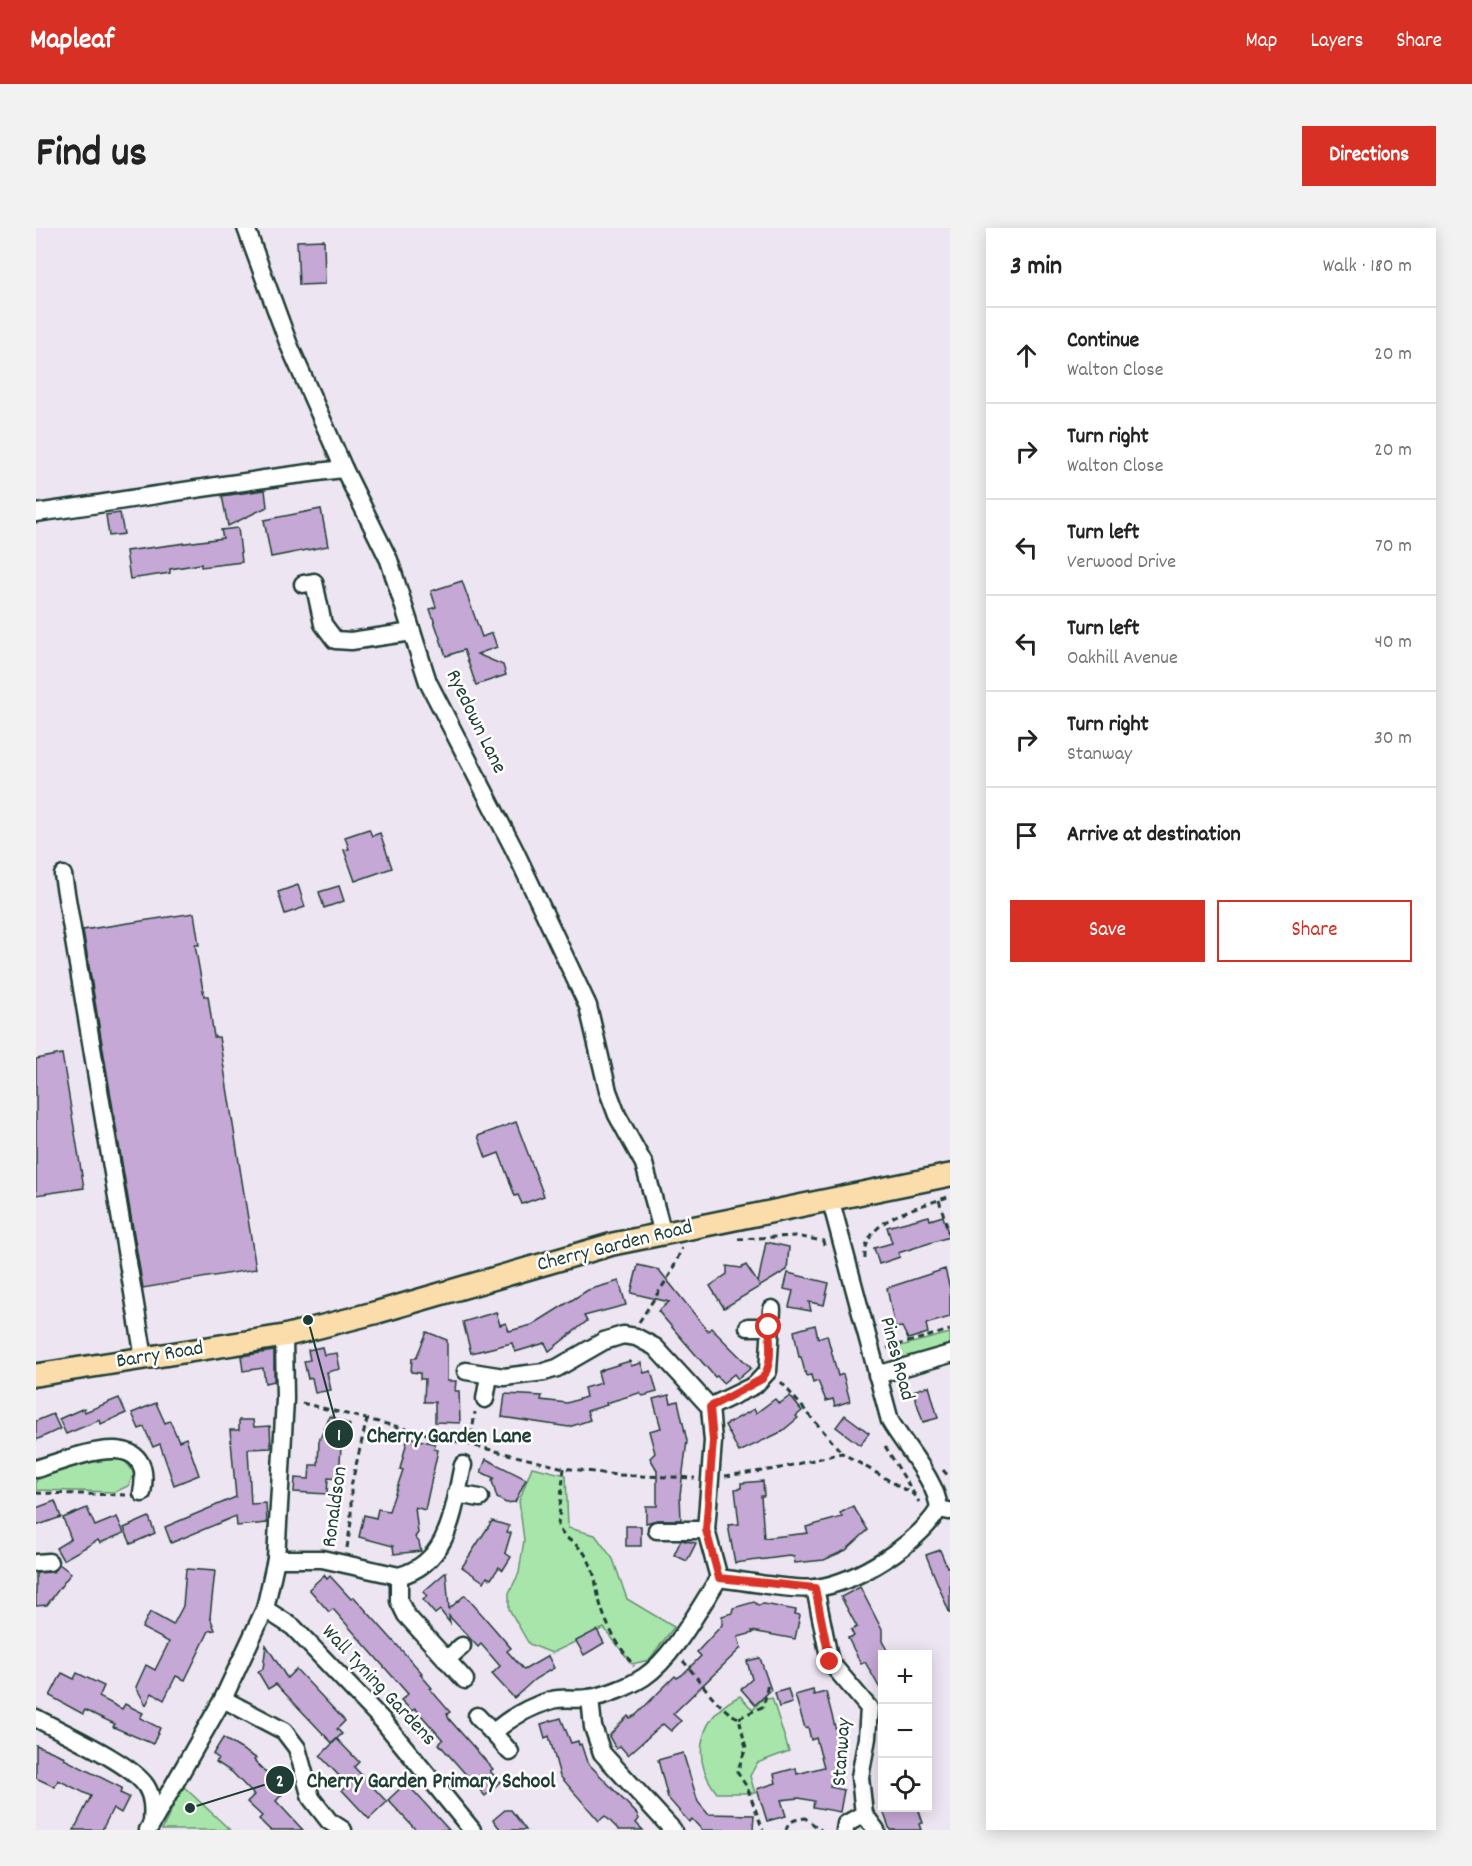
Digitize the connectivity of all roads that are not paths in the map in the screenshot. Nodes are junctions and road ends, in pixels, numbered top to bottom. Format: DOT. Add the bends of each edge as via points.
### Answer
graph roads {
  1 [pos="251,230"];
  2 [pos="344,469"];
  3 [pos="36,513"];
  4 [pos="303,584"];
  5 [pos="412,632"];
  6 [pos="63,875"];
  7 [pos="941,1177"];
  8 [pos="830,1198"];
  9 [pos="673,1237"];
  10 [pos="772,1309"];
  11 [pos="748,1326"];
  12 [pos="769,1327"];
  13 [pos="284,1336"];
  14 [pos="144,1358"];
  15 [pos="949,1359"];
  16 [pos="466,1371"];
  17 [pos="36,1375"];
  18 [pos="877,1375"];
  19 [pos="489,1376"];
  20 [pos="485,1399"];
  21 [pos="710,1407"];
  22 [pos="463,1465"];
  23 [pos="36,1469"];
  24 [pos="142,1493"];
  25 [pos="456,1494"];
  26 [pos="480,1498"];
  27 [pos="940,1514"];
  28 [pos="657,1530"];
  29 [pos="706,1530"];
  30 [pos="276,1559"];
  31 [pos="399,1576"];
  32 [pos="719,1578"];
  33 [pos="815,1588"];
  34 [pos="265,1609"];
  35 [pos="462,1646"];
  36 [pos="446,1660"];
  37 [pos="465,1680"];
  38 [pos="590,1698"];
  39 [pos="223,1699"];
  40 [pos="876,1706"];
  41 [pos="477,1716"];
  42 [pos="36,1718"];
  43 [pos="493,1733"];
  44 [pos="510,1752"];
  45 [pos="864,1814"];
  46 [pos="150,1826"];
  47 [pos="846,1827"];
  48 [pos="343,1830"];
  49 [pos="472,1830"];
  50 [pos="673,1830"];
  51 [pos="876,1830"];
  1 -- 2 [label="street, Ryedown Lane" via="289,345"];
  2 -- 3 [label="street" via="243,480"];
  2 -- 5 [label="street, Ryedown Lane" via="389,560"];
  4 -- 5 [label="street" via="314,582 323,624 335,640"];
  5 -- 9 [label="street, Ryedown Lane" via="428,682 515,851 588,1006 616,1115 644,1164"];
  6 -- 14 [label="street"];
  7 -- 8 [label="main road, Cherry Garden Road"];
  8 -- 9 [label="main road, Cherry Garden Road"];
  8 -- 18 [label="street, Pines Road"];
  9 -- 13 [label="main road, Cherry Garden Road" via="613,1244"];
  10 -- 12 [label="street"];
  11 -- 12 [label="street"];
  12 -- 21 [label="street" via="768,1367 762,1379"];
  13 -- 14 [label="main road, Barry Road"];
  13 -- 30 [label="street" via="285,1399"];
  14 -- 17 [label="main road, Barry Road"];
  15 -- 18 [label="street"];
  16 -- 19 [label="street"];
  18 -- 27 [label="street, Pines Road" via="890,1421 933,1484"];
  19 -- 20 [label="street"];
  19 -- 21 [label="street" via="544,1372 623,1335 655,1347"];
  21 -- 29 [label="street" via="713,1441"];
  22 -- 25 [label="street"];
  23 -- 24 [label="street" via="103,1449 124,1450 141,1462"];
  25 -- 26 [label="street"];
  25 -- 31 [label="street" via="442,1546 424,1565"];
  27 -- 33 [label="street" via="876,1564"];
  28 -- 29 [label="street"];
  29 -- 32 [label="street"];
  30 -- 31 [label="street" via="322,1559"];
  30 -- 34 [label="street"];
  31 -- 36 [label="street" via="399,1601 406,1615"];
  32 -- 33 [label="street"];
  32 -- 38 [label="street" via="672,1649 644,1677"];
  33 -- 40 [label="street, Stanway" via="830,1662"];
  34 -- 39 [label="street"];
  34 -- 49 [label="street, Wall Tyning Gardens" via="293,1627 383,1720"];
  35 -- 36 [label="street"];
  36 -- 37 [label="street"];
  38 -- 43 [label="street" via="555,1699 524,1711"];
  38 -- 50 [label="street" via="593,1727 602,1753"];
  39 -- 46 [label="street"];
  39 -- 48 [label="street" via="284,1731 297,1748 311,1798 329,1821"];
  40 -- 45 [label="street, Stanway" via="860,1777"];
  41 -- 43 [label="street"];
  42 -- 46 [label="street" via="132,1772 146,1786 153,1803"];
  43 -- 44 [label="street"];
  45 -- 47 [label="street, Stanway"];
  45 -- 51 [label="street"];
}
